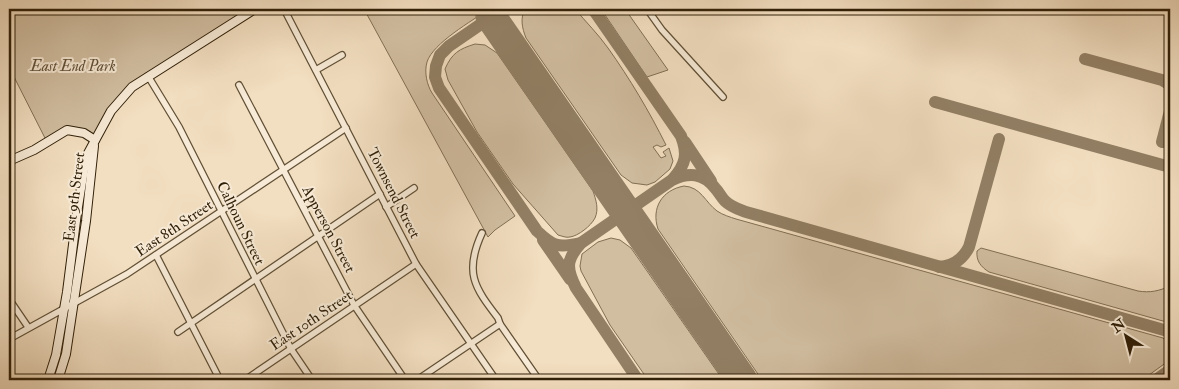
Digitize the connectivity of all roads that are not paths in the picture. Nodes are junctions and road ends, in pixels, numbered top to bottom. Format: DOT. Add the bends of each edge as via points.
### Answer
graph roads {
  1 [pos="255,9"];
  2 [pos="284,9"];
  3 [pos="646,9"];
  4 [pos="342,55"];
  5 [pos="316,70"];
  6 [pos="148,76"];
  7 [pos="239,84"];
  8 [pos="723,97"];
  9 [pos="346,128"];
  10 [pos="95,140"];
  11 [pos="9,161"];
  12 [pos="284,170"];
  13 [pos="414,188"];
  14 [pos="380,194"];
  15 [pos="386,207"];
  16 [pos="222,211"];
  17 [pos="482,233"];
  18 [pos="318,236"];
  19 [pos="156,255"];
  20 [pos="416,264"];
  21 [pos="256,279"];
  22 [pos="9,299"];
  23 [pos="73,304"];
  24 [pos="354,306"];
  25 [pos="64,308"];
  26 [pos="191,323"];
  27 [pos="500,324"];
  28 [pos="28,327"];
  29 [pos="178,332"];
  30 [pos="9,339"];
  31 [pos="471,344"];
  32 [pos="291,349"];
  33 [pos="48,380"];
  34 [pos="58,380"];
  35 [pos="220,380"];
  36 [pos="245,380"];
  37 [pos="312,380"];
  38 [pos="405,380"];
  39 [pos="417,380"];
  40 [pos="496,380"];
  41 [pos="539,380"];
  1 -- 6 [label="main road"];
  2 -- 5 [label="street, Townsend Street"];
  3 -- 8 [label="street"];
  4 -- 5 [label="street"];
  5 -- 9 [label="street, Townsend Street"];
  6 -- 10 [label="main road" via="132,87 111,110"];
  6 -- 16 [label="street, Calhoun Street" via="180,127"];
  7 -- 12 [label="street, Apperson Street"];
  9 -- 12 [label="street, East 8th Street"];
  9 -- 14 [label="street, Townsend Street"];
  10 -- 11 [label="main road" via="84,133 67,130"];
  10 -- 23 [label="main road, East 9th Street"];
  10 -- 25 [label="main road, East 9th Street" via="86,157"];
  12 -- 16 [label="street, East 8th Street"];
  12 -- 18 [label="street, Apperson Street"];
  13 -- 15 [label="street"];
  14 -- 15 [label="street, Townsend Street"];
  14 -- 18 [label="street"];
  15 -- 20 [label="street, Townsend Street"];
  16 -- 19 [label="street, East 8th Street"];
  16 -- 21 [label="street, Calhoun Street"];
  17 -- 27 [label="street" via="474,256 473,276"];
  18 -- 21 [label="street"];
  18 -- 24 [label="street, Apperson Street"];
  19 -- 23 [label="street, East 8th Street"];
  19 -- 26 [label="street"];
  20 -- 24 [label="street, East 10th Street"];
  20 -- 31 [label="street, Townsend Street"];
  21 -- 26 [label="street"];
  21 -- 32 [label="street, Calhoun Street"];
  22 -- 28 [label="street"];
  23 -- 25 [label="street, East 8th Street"];
  23 -- 34 [label="main road, East 9th Street" via="66,354"];
  24 -- 32 [label="street, East 10th Street"];
  24 -- 38 [label="street, Apperson Street"];
  25 -- 28 [label="street, East 8th Street"];
  25 -- 33 [label="main road, East 9th Street" via="56,356"];
  26 -- 29 [label="street"];
  26 -- 35 [label="street"];
  27 -- 31 [label="street"];
  27 -- 41 [label="street"];
  28 -- 30 [label="street, East 8th Street"];
  31 -- 39 [label="street"];
  31 -- 40 [label="street, Townsend Street"];
  32 -- 36 [label="street, East 10th Street"];
  32 -- 37 [label="street, Calhoun Street"];
}
